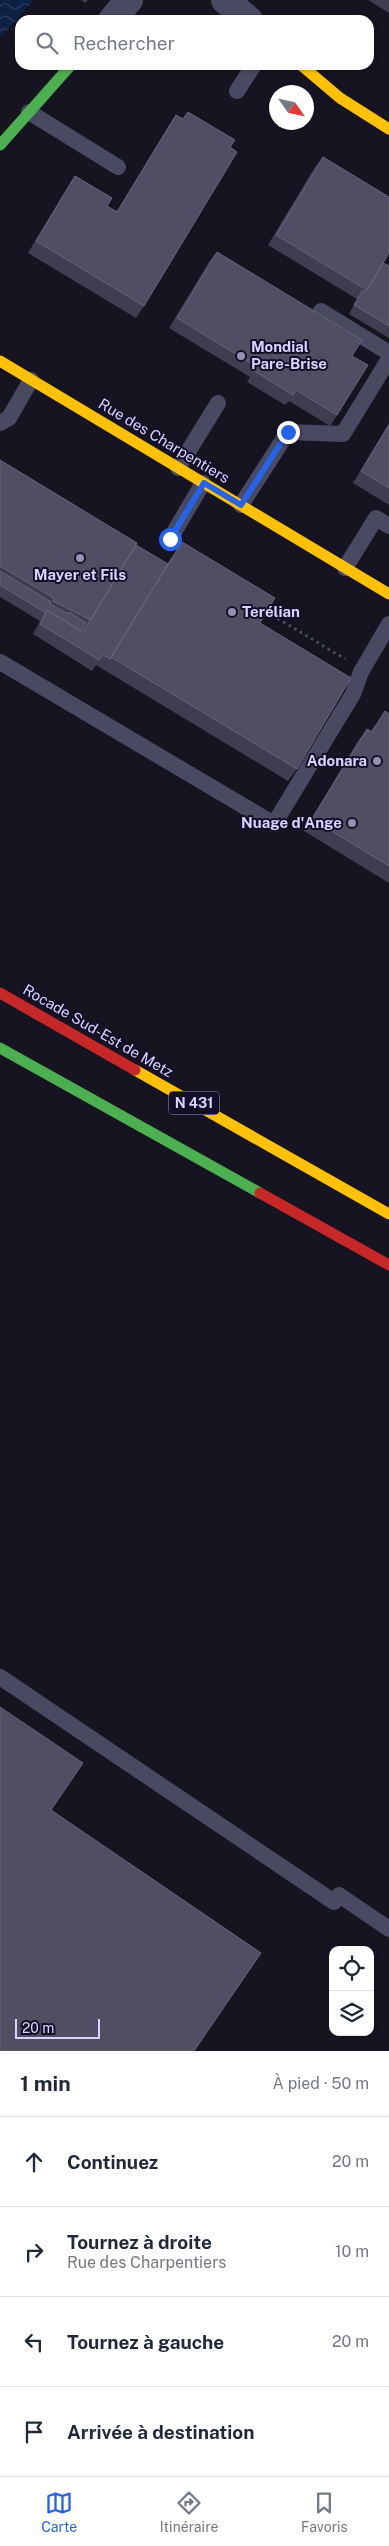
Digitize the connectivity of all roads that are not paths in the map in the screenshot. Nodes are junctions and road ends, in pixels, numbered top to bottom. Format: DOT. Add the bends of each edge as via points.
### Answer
graph roads {
  1 [pos="129,0"];
  2 [pos="225,0"];
  3 [pos="116,15"];
  4 [pos="243,15"];
  5 [pos="67,70"];
  6 [pos="251,70"];
  7 [pos="307,70"];
  8 [pos="237,91"];
  9 [pos="29,112"];
  10 [pos="389,129"];
  11 [pos="0,145"];
  12 [pos="118,167"];
  13 [pos="321,311"];
  14 [pos="389,353"];
  15 [pos="389,359"];
  16 [pos="0,361"];
  17 [pos="31,380"];
  18 [pos="218,403"];
  19 [pos="0,423"];
  20 [pos="178,468"];
  21 [pos="204,483"];
  22 [pos="241,505"];
  23 [pos="389,526"];
  24 [pos="170,539"];
  25 [pos="346,568"];
  26 [pos="389,594"];
  27 [pos="389,624"];
  28 [pos="0,662"];
  29 [pos="0,992"];
  30 [pos="0,1048"];
  31 [pos="389,1214"];
  32 [pos="389,1265"];
  33 [pos="0,1677"];
  34 [pos="389,1929"];
  1 -- 3 [label="street"];
  2 -- 4 [label="street"];
  5 -- 9 [label="main road"];
  6 -- 8 [label="lane"];
  7 -- 10 [label="main road" via="340,98"];
  9 -- 11 [label="main road"];
  9 -- 12 [label="lane"];
  13 -- 14 [label="lane"];
  15 -- 22 [label="lane" via="343,434 288,432"];
  16 -- 17 [label="main road, Rue des Charpentiers"];
  17 -- 19 [label="lane" via="9,418"];
  17 -- 20 [label="main road, Rue des Charpentiers"];
  18 -- 20 [label="lane"];
  20 -- 21 [label="main road, Rue des Charpentiers"];
  21 -- 22 [label="main road, Rue des Charpentiers"];
  21 -- 24 [label="lane"];
  22 -- 25 [label="main road, Rue des Charpentiers"];
  23 -- 25 [label="lane" via="376,518"];
  25 -- 26 [label="main road, Rue des Charpentiers"];
  27 -- 28 [label="lane" via="362,670 353,694 274,824"];
  29 -- 31 [label="main road, Rocade Sud-Est de Metz / N 431"];
  30 -- 32 [label="main road"];
  33 -- 34 [label="lane" via="336,1899"];
}
